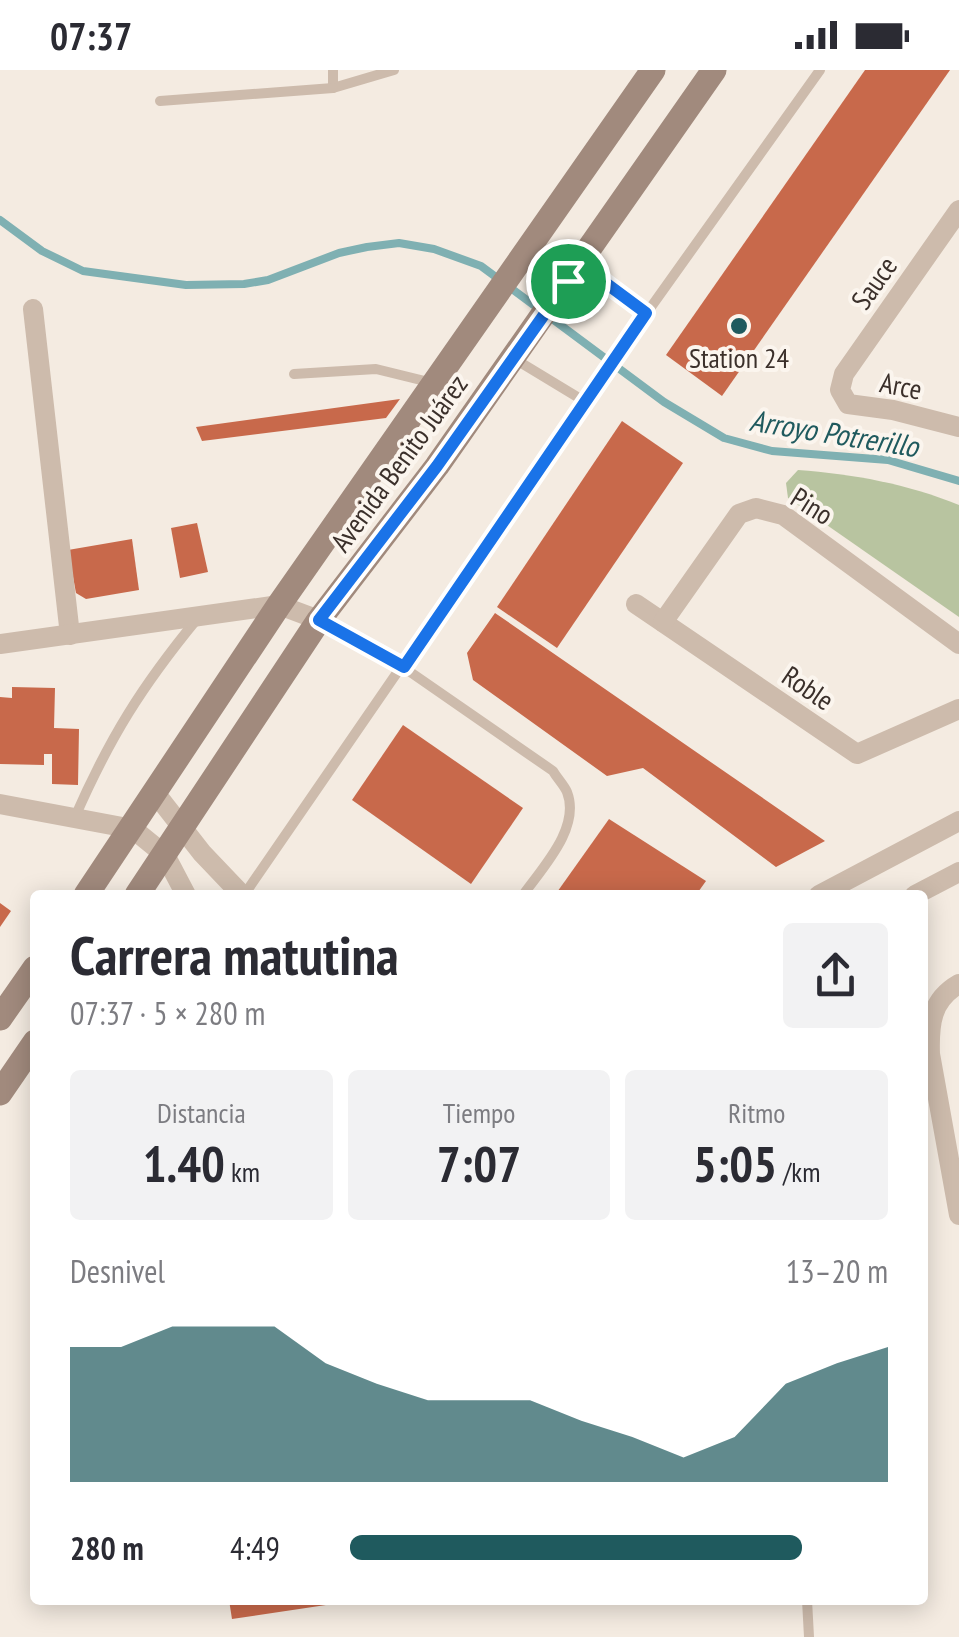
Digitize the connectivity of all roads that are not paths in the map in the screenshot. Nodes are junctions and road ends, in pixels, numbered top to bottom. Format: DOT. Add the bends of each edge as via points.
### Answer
graph roads {
  1 [pos="333,70"];
  2 [pos="394,70"];
  3 [pos="654,70"];
  4 [pos="714,70"];
  5 [pos="820,70"];
  6 [pos="332,88"];
  7 [pos="160,101"];
  8 [pos="959,210"];
  9 [pos="574,272"];
  10 [pos="33,309"];
  11 [pos="646,313"];
  12 [pos="519,349"];
  13 [pos="294,374"];
  14 [pos="434,383"];
  15 [pos="840,390"];
  16 [pos="584,401"];
  17 [pos="959,428"];
  18 [pos="636,604"];
  19 [pos="279,605"];
  20 [pos="198,618"];
  21 [pos="319,620"];
  22 [pos="664,622"];
  23 [pos="70,636"];
  24 [pos="0,644"];
  25 [pos="959,644"];
  26 [pos="404,667"];
  27 [pos="959,709"];
  28 [pos="156,794"];
  29 [pos="0,804"];
  30 [pos="75,817"];
  31 [pos="959,821"];
  32 [pos="183,827"];
  33 [pos="133,828"];
  34 [pos="164,855"];
  35 [pos="959,872"];
  36 [pos="90,890"];
  37 [pos="140,890"];
  38 [pos="183,890"];
  39 [pos="239,890"];
  40 [pos="247,890"];
  41 [pos="526,890"];
  42 [pos="828,890"];
  43 [pos="925,890"];
  44 [pos="30,975"];
  45 [pos="959,984"];
  46 [pos="0,1018"];
  47 [pos="30,1049"];
  48 [pos="0,1093"];
  49 [pos="959,1215"];
  50 [pos="807,1605"];
  51 [pos="809,1637"];
  1 -- 6 [label="lane"];
  2 -- 6 [label="lane"];
  3 -- 14 [label="street, Avenida Benito Juárez"];
  4 -- 9 [label="street, Avenida Benito Juárez"];
  5 -- 11 [label="lane"];
  6 -- 7 [label="lane"];
  8 -- 15 [label="street, Sauce" via="844,374"];
  9 -- 11 [label="lane"];
  9 -- 12 [label="street, Avenida Benito Juárez"];
  10 -- 23 [label="street"];
  11 -- 16 [label="lane"];
  12 -- 16 [label="lane"];
  12 -- 21 [label="street, Avenida Benito Juárez"];
  13 -- 14 [label="lane" via="376,369"];
  14 -- 19 [label="street, Avenida Benito Juárez"];
  15 -- 17 [label="street, Arce" via="848,404"];
  16 -- 26 [label="lane"];
  18 -- 22 [label="street, Roble"];
  19 -- 20 [label="street"];
  19 -- 21 [label="street"];
  19 -- 28 [label="street, Avenida Benito Juárez"];
  20 -- 23 [label="street"];
  20 -- 30 [label="lane" via="130,708"];
  21 -- 26 [label="lane"];
  21 -- 32 [label="street, Avenida Benito Juárez"];
  22 -- 25 [label="street, Pino" via="739,514 756,508 783,516"];
  22 -- 27 [label="street, Roble" via="857,754"];
  23 -- 24 [label="street"];
  26 -- 40 [label="lane"];
  26 -- 41 [label="lane" via="553,771 568,794 562,839"];
  28 -- 32 [label="street"];
  28 -- 33 [label="street, Avenida Benito Juárez"];
  29 -- 30 [label="street"];
  30 -- 33 [label="street"];
  31 -- 42 [label="street"];
  32 -- 34 [label="street, Avenida Benito Juárez"];
  32 -- 39 [label="street"];
  33 -- 34 [label="street"];
  33 -- 36 [label="street, Avenida Benito Juárez"];
  34 -- 37 [label="street, Avenida Benito Juárez"];
  34 -- 38 [label="street"];
  35 -- 43 [label="street"];
  44 -- 46 [label="street"];
  45 -- 49 [label="street" via="934,1007 929,1027"];
  47 -- 48 [label="street"];
  50 -- 51 [label="lane"];
}
